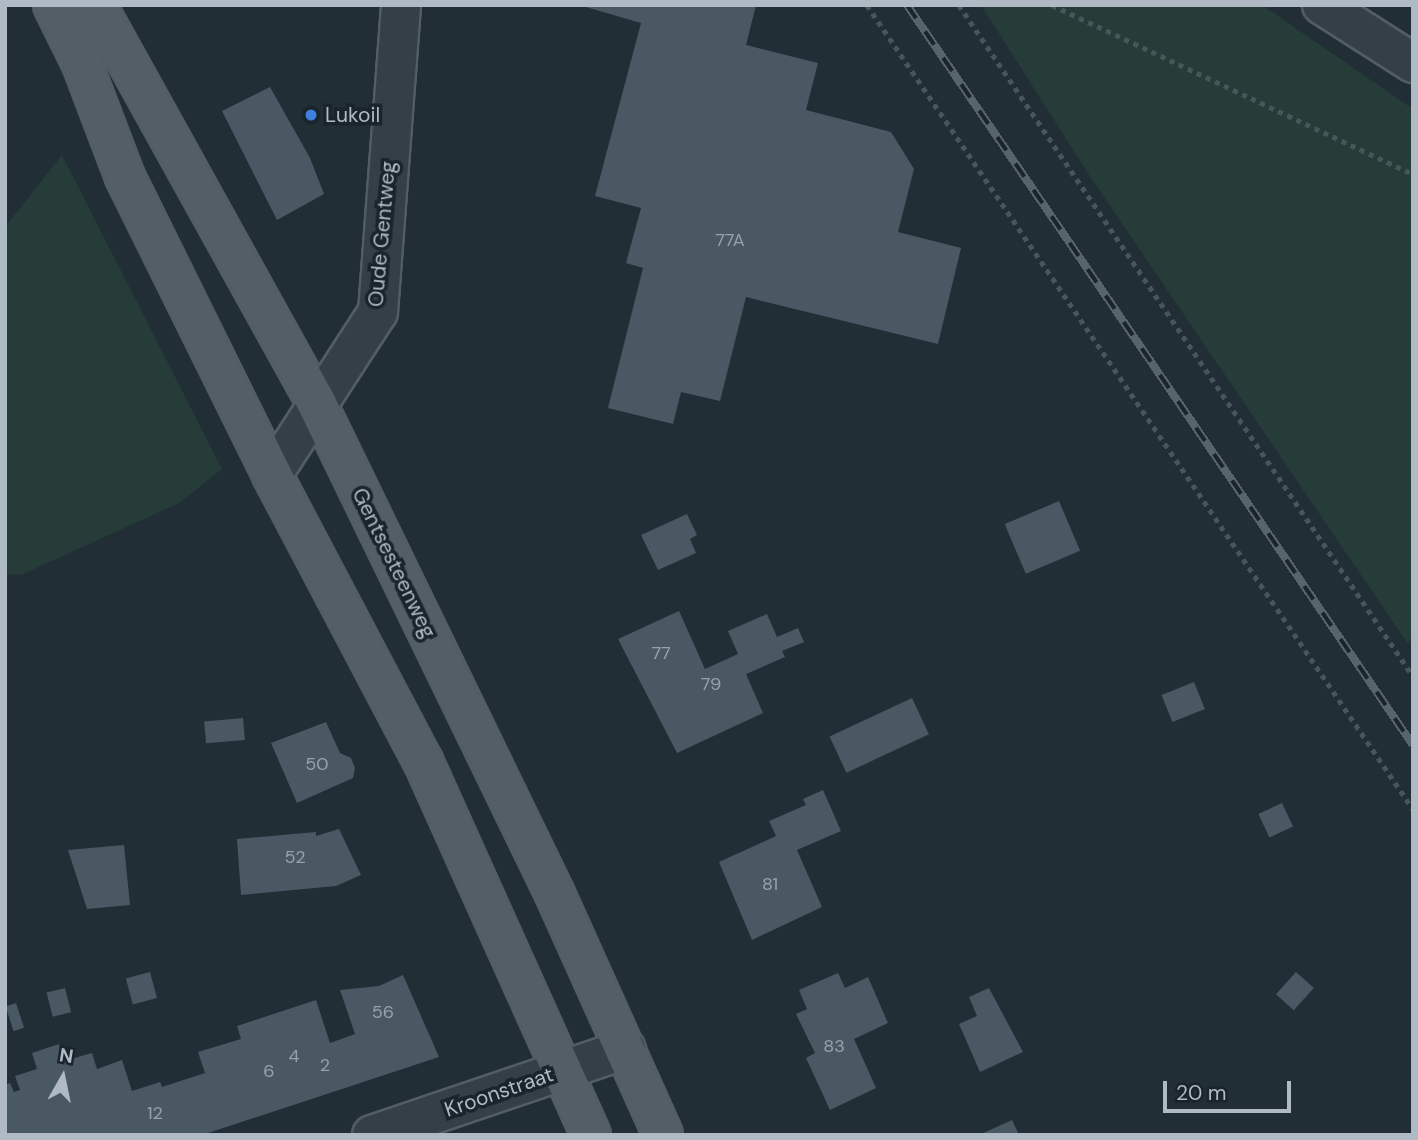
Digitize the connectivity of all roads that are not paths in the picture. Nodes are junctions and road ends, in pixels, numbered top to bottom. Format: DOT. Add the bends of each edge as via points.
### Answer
graph roads {
  1 [pos="53,5"];
  2 [pos="96,5"];
  3 [pos="401,5"];
  4 [pos="1322,5"];
  5 [pos="1413,63"];
  6 [pos="317,404"];
  7 [pos="272,475"];
  8 [pos="626,1049"];
  9 [pos="562,1071"];
  10 [pos="372,1135"];
  11 [pos="591,1135"];
  12 [pos="663,1135"];
  1 -- 7 [label="main road" via="82,64 125,177"];
  2 -- 6 [label="main road, Gentsesteenweg"];
  3 -- 6 [label="street, Oude Gentweg" via="378,312"];
  4 -- 5 [label="street"];
  6 -- 7 [label="street, Oude Gentweg"];
  6 -- 8 [label="main road, Gentsesteenweg"];
  7 -- 9 [label="main road" via="423,761"];
  8 -- 9 [label="street, Kroonstraat"];
  8 -- 12 [label="main road, Gentsesteenweg"];
  9 -- 10 [label="street, Kroonstraat"];
  9 -- 11 [label="main road"];
}
